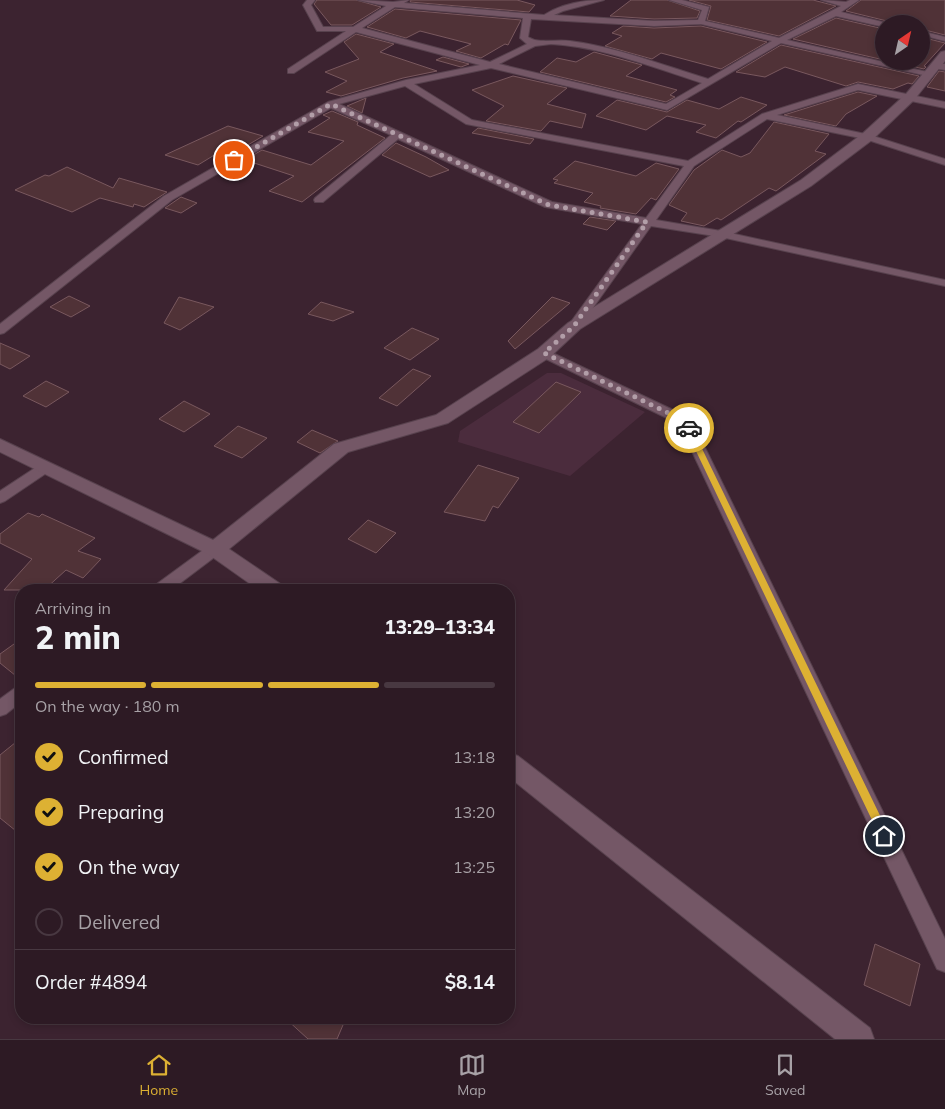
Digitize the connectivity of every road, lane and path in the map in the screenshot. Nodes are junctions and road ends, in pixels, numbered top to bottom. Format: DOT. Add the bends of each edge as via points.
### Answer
graph roads {
  1 [pos="311,0"];
  2 [pos="362,0"];
  3 [pos="405,0"];
  4 [pos="600,0"];
  5 [pos="673,0"];
  6 [pos="825,0"];
  7 [pos="851,2"];
  8 [pos="393,5"];
  9 [pos="835,13"];
  10 [pos="527,17"];
  11 [pos="546,17"];
  12 [pos="701,22"];
  13 [pos="875,23"];
  14 [pos="356,29"];
  15 [pos="930,36"];
  16 [pos="945,39"];
  17 [pos="780,40"];
  18 [pos="533,44"];
  19 [pos="491,65"];
  20 [pos="938,65"];
  21 [pos="291,71"];
  22 [pos="708,82"];
  23 [pos="406,83"];
  24 [pos="910,97"];
  25 [pos="331,104"];
  26 [pos="945,105"];
  27 [pos="765,116"];
  28 [pos="397,135"];
  29 [pos="867,137"];
  30 [pos="945,162"];
  31 [pos="690,164"];
  32 [pos="319,200"];
  33 [pos="647,222"];
  34 [pos="720,234"];
  35 [pos="945,283"];
  36 [pos="574,326"];
  37 [pos="0,330"];
  38 [pos="544,353"];
  39 [pos="0,445"];
  40 [pos="46,467"];
  41 [pos="0,498"];
  42 [pos="215,549"];
  43 [pos="168,584"];
  44 [pos="265,584"];
  45 [pos="15,698"];
  46 [pos="0,709"];
  47 [pos="515,768"];
  48 [pos="945,962"];
  49 [pos="859,1039"];
  1 -- 14 [label="street" via="307,5 320,29"];
  2 -- 8 [label="street"];
  3 -- 8 [label="street"];
  4 -- 11 [label="street" via="560,9"];
  5 -- 12 [label="street" via="706,9"];
  6 -- 7 [label="street"];
  7 -- 9 [label="street"];
  8 -- 10 [label="street"];
  8 -- 14 [label="street"];
  9 -- 13 [label="street"];
  9 -- 17 [label="street"];
  10 -- 11 [label="street"];
  10 -- 18 [label="street" via="524,38"];
  11 -- 12 [label="street" via="674,25"];
  12 -- 17 [label="street"];
  14 -- 19 [label="street"];
  14 -- 21 [label="street"];
  15 -- 16 [label="street"];
  17 -- 20 [label="street"];
  17 -- 22 [label="street"];
  18 -- 19 [label="street"];
  18 -- 22 [label="street" via="569,43 621,54"];
  19 -- 22 [label="street" via="666,107"];
  19 -- 23 [label="street"];
  20 -- 24 [label="street"];
  23 -- 25 [label="street"];
  23 -- 31 [label="street" via="469,122"];
  24 -- 26 [label="street"];
  24 -- 27 [label="street" via="858,87"];
  24 -- 29 [label="street"];
  25 -- 28 [label="street"];
  25 -- 37 [label="street" via="168,198"];
  27 -- 29 [label="street"];
  27 -- 31 [label="street"];
  28 -- 32 [label="street"];
  28 -- 33 [label="street" via="549,205"];
  29 -- 30 [label="street"];
  29 -- 34 [label="street" via="806,183"];
  31 -- 33 [label="street"];
  33 -- 34 [label="street"];
  33 -- 36 [label="street"];
  34 -- 35 [label="street"];
  34 -- 36 [label="street"];
  36 -- 38 [label="street"];
  38 -- 42 [label="street" via="442,419 341,448"];
  38 -- 48 [label="street" via="685,421"];
  39 -- 40 [label="street"];
  40 -- 41 [label="street"];
  40 -- 42 [label="street"];
  42 -- 43 [label="street"];
  42 -- 44 [label="street"];
  45 -- 46 [label="street"];
  47 -- 49 [label="street"];
}
